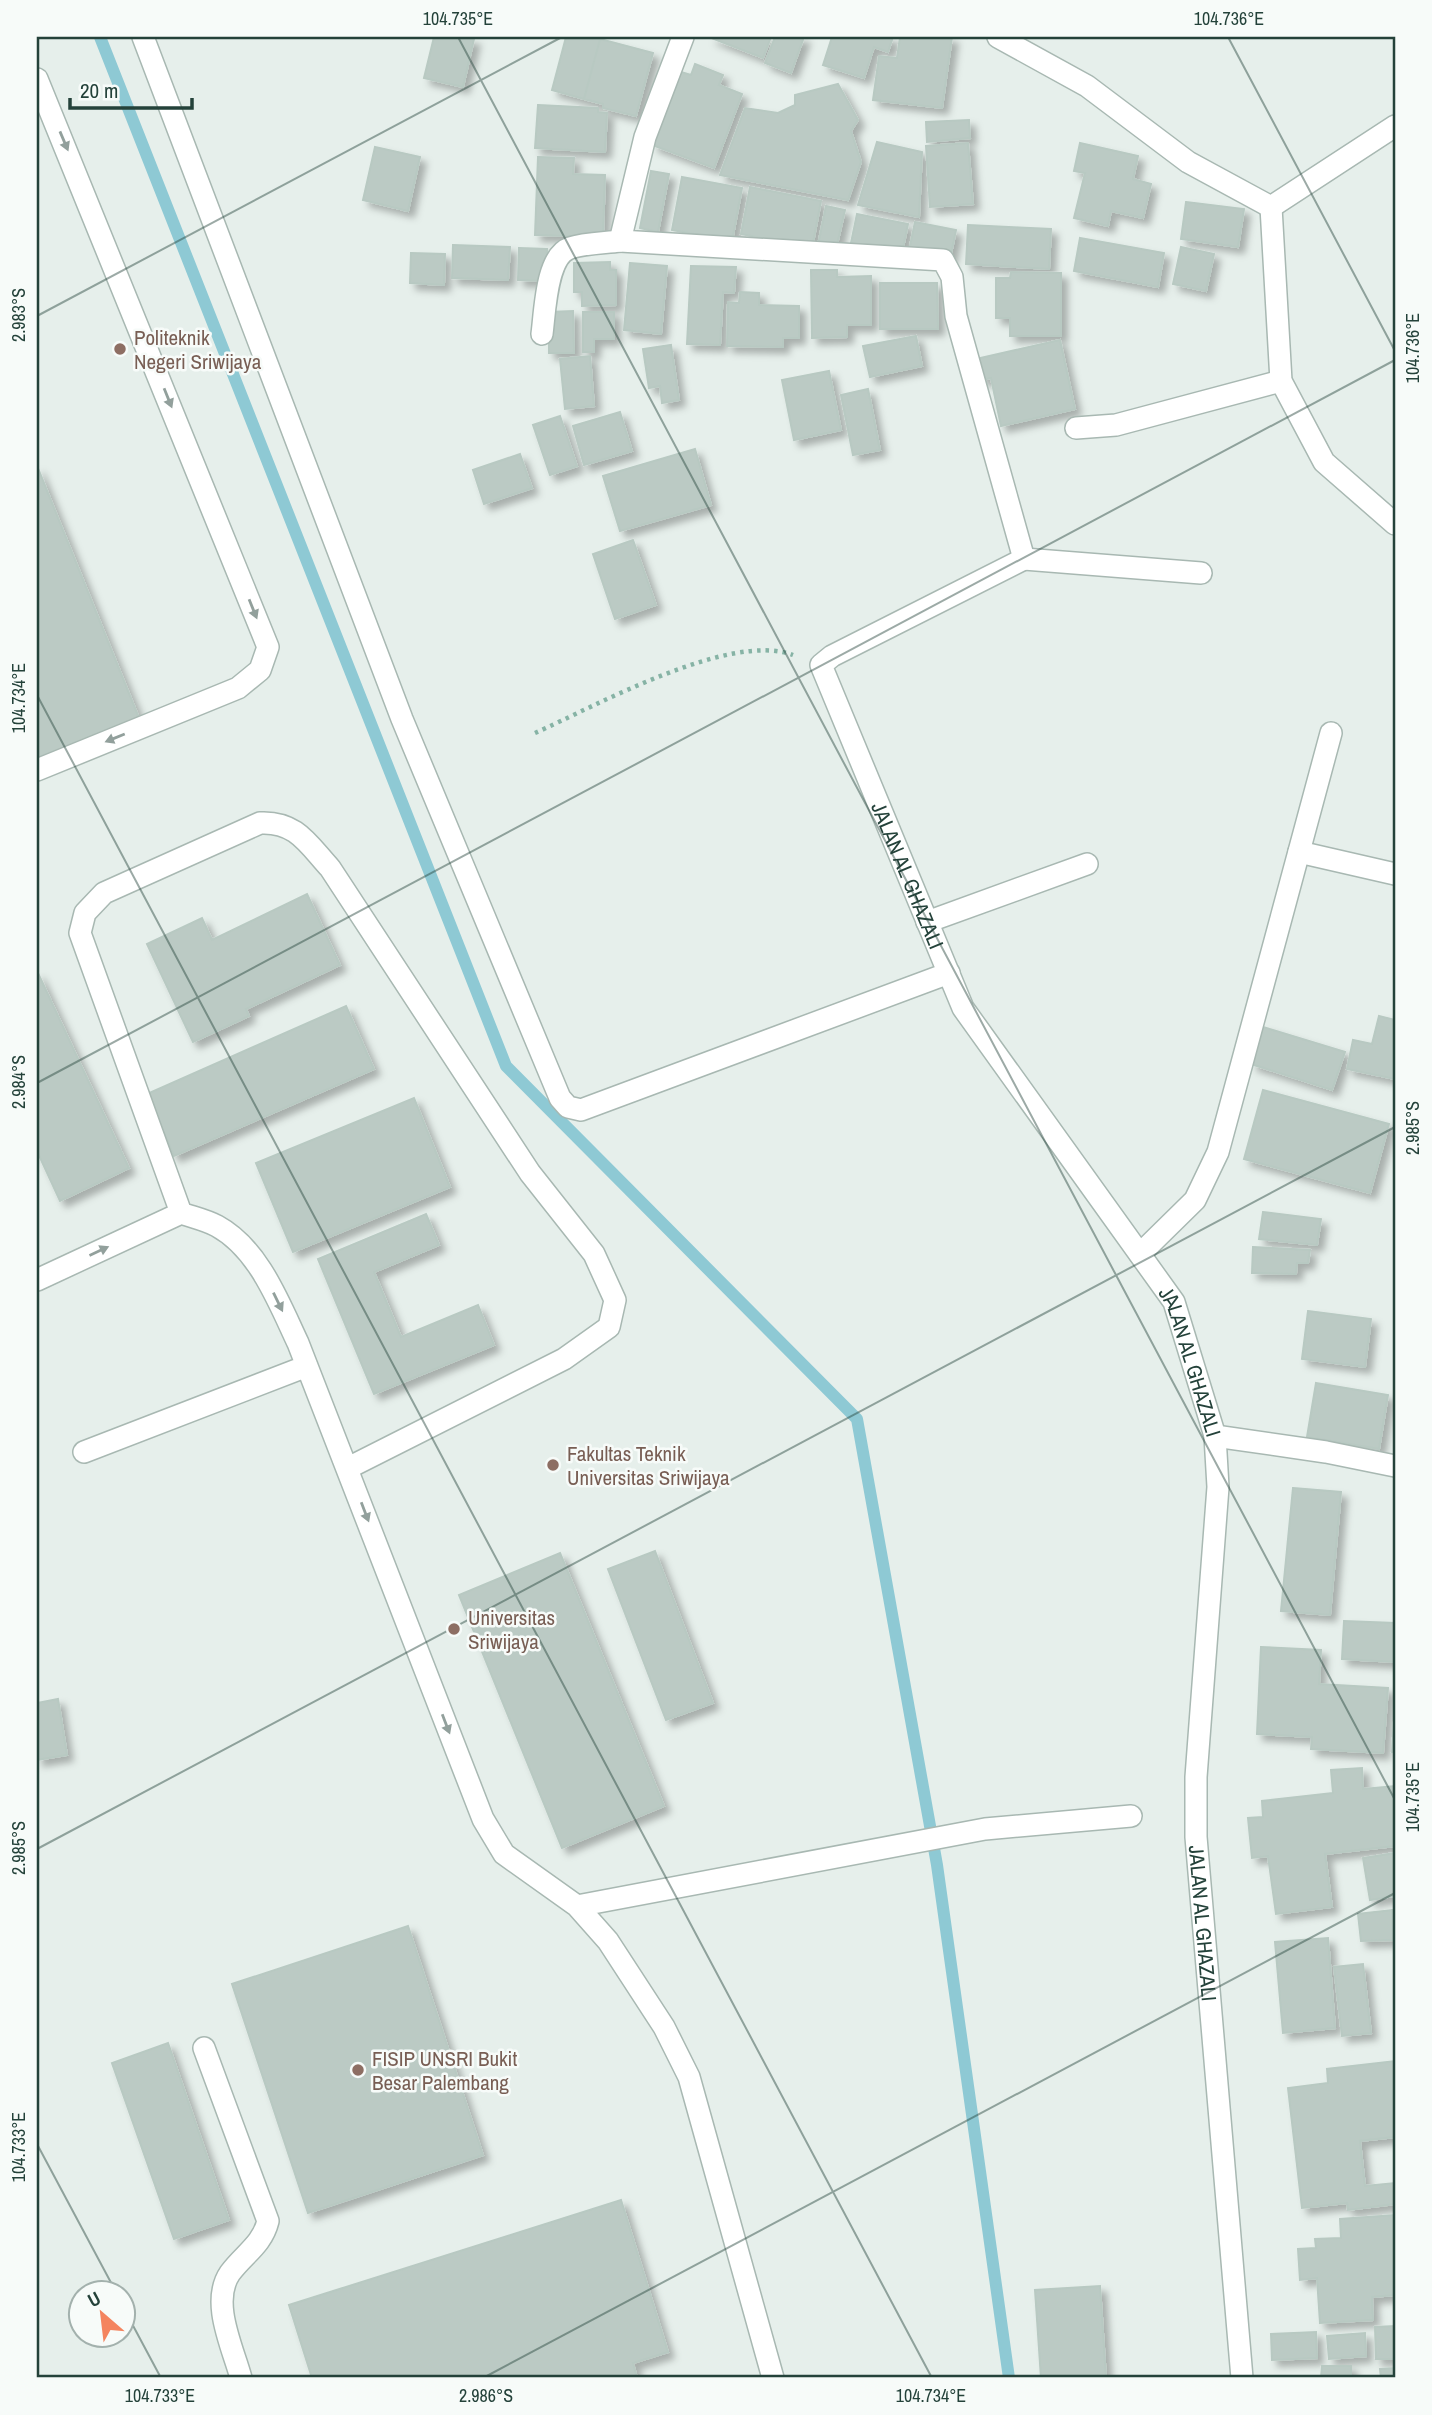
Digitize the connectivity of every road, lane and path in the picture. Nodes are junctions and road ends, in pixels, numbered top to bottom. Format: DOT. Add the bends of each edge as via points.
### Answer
graph roads {
  1 [pos="144,37"];
  2 [pos="683,37"];
  3 [pos="998,37"];
  4 [pos="37,79"];
  5 [pos="1395,126"];
  6 [pos="1271,206"];
  7 [pos="620,241"];
  8 [pos="542,334"];
  9 [pos="1281,381"];
  10 [pos="1076,428"];
  11 [pos="1395,524"];
  12 [pos="1024,559"];
  13 [pos="1200,573"];
  14 [pos="821,666"];
  15 [pos="535,733"];
  16 [pos="1331,733"];
  17 [pos="37,770"];
  18 [pos="1299,852"];
  19 [pos="1087,864"];
  20 [pos="1395,874"];
  21 [pos="927,922"];
  22 [pos="948,973"];
  23 [pos="181,1213"];
  24 [pos="1140,1254"];
  25 [pos="37,1280"];
  26 [pos="307,1366"];
  27 [pos="1214,1436"];
  28 [pos="84,1452"];
  29 [pos="1395,1465"];
  30 [pos="348,1468"];
  31 [pos="1131,1816"];
  32 [pos="578,1906"];
  33 [pos="204,2048"];
  34 [pos="241,2378"];
  35 [pos="772,2378"];
  36 [pos="1242,2378"];
  1 -- 22 [label="street" via="402,719 559,1098 568,1107 581,1110"];
  2 -- 7 [label="street" via="645,137"];
  3 -- 6 [label="street" via="1087,86 1188,162"];
  4 -- 17 [label="street, one-way" via="268,648 260,670 238,688"];
  5 -- 6 [label="street"];
  6 -- 9 [label="street"];
  7 -- 8 [label="street" via="568,248 557,259"];
  7 -- 12 [label="street" via="943,260 952,277 956,316"];
  9 -- 10 [label="street" via="1116,425"];
  9 -- 11 [label="street" via="1324,462"];
  12 -- 13 [label="street"];
  12 -- 14 [label="street" via="832,656"];
  14 -- 15 [label="path" via="782,650 747,649 714,656"];
  14 -- 21 [label="street, JALAN AL GHAZALI"];
  16 -- 18 [label="street"];
  18 -- 20 [label="street"];
  18 -- 24 [label="street" via="1218,1152 1195,1200"];
  19 -- 21 [label="street"];
  21 -- 22 [label="street, JALAN AL GHAZALI"];
  22 -- 24 [label="street, JALAN AL GHAZALI" via="963,1008"];
  25 -- 23 [label="street, one-way"];
  23 -- 26 [label="street, one-way" via="217,1226 250,1258 267,1279"];
  23 -- 30 [label="street" via="80,933 85,913 104,894 260,824 281,822 330,868 530,1173 594,1254 615,1300 609,1327 564,1359"];
  24 -- 27 [label="street, JALAN AL GHAZALI" via="1174,1302"];
  26 -- 28 [label="street"];
  26 -- 30 [label="street"];
  27 -- 29 [label="street"];
  27 -- 36 [label="street, JALAN AL GHAZALI" via="1216,1536 1196,1777 1196,1837"];
  30 -- 32 [label="street, one-way" via="483,1819 505,1854"];
  31 -- 32 [label="street" via="985,1829"];
  32 -- 35 [label="street" via="608,1941 664,2027 689,2077"];
  33 -- 34 [label="street" via="268,2221 264,2235 228,2275 221,2305"];
}
